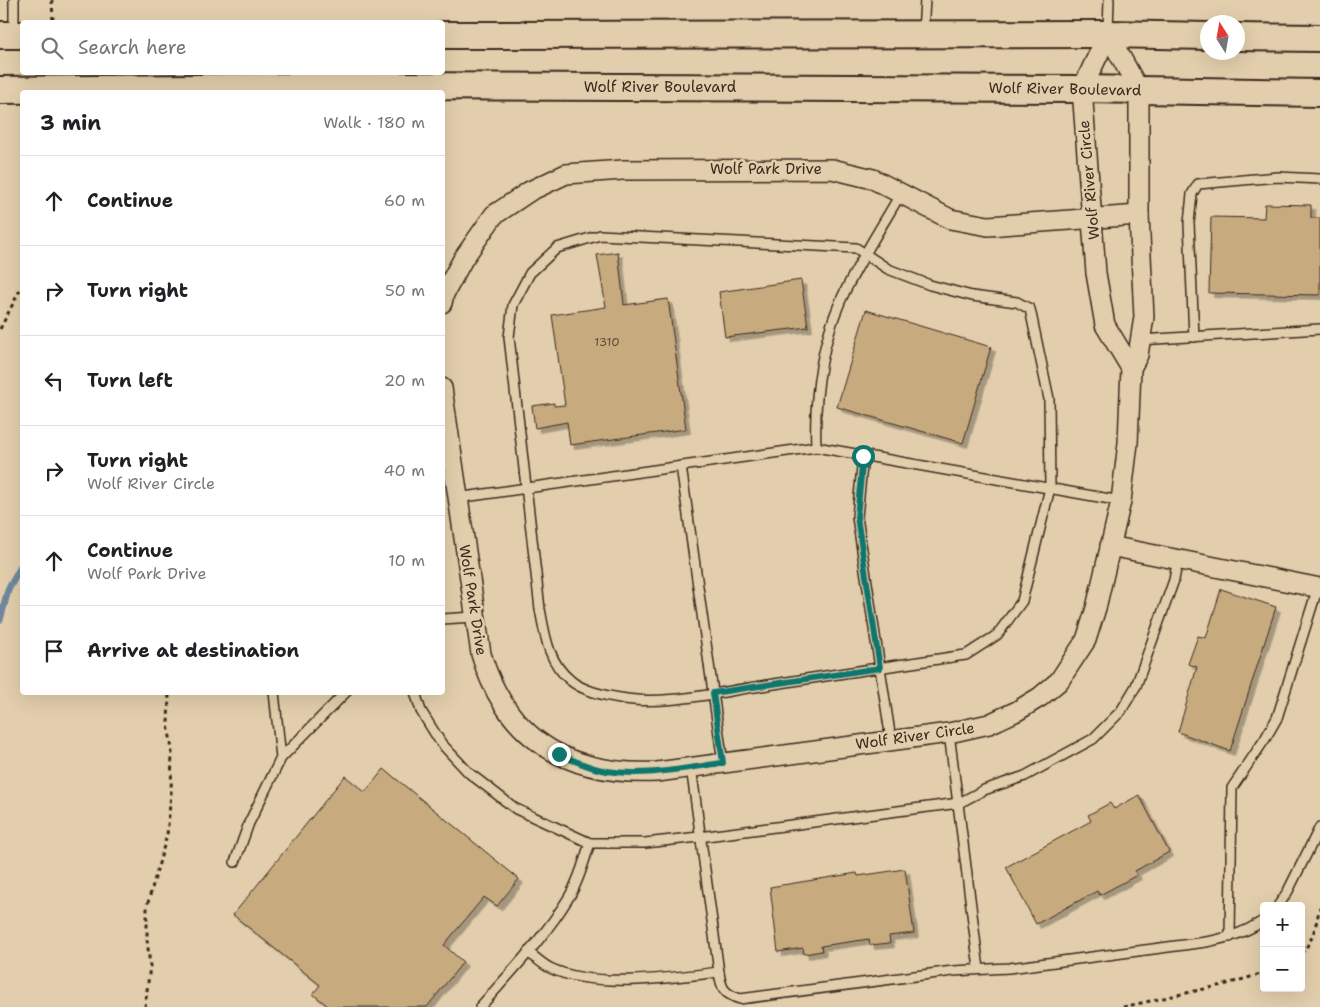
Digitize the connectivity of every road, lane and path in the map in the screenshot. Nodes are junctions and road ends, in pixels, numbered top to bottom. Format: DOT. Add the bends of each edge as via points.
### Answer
graph roads {
  1 [pos="14,0"];
  2 [pos="52,0"];
  3 [pos="924,0"];
  4 [pos="1109,0"];
  5 [pos="53,20"];
  6 [pos="922,34"];
  7 [pos="1108,34"];
  8 [pos="12,35"];
  9 [pos="445,35"];
  10 [pos="1200,36"];
  11 [pos="1245,37"];
  12 [pos="1320,38"];
  13 [pos="1082,89"];
  14 [pos="0,90"];
  15 [pos="1139,90"];
  16 [pos="1320,93"];
  17 [pos="1320,179"];
  18 [pos="902,192"];
  19 [pos="1139,214"];
  20 [pos="1092,218"];
  21 [pos="866,254"];
  22 [pos="20,290"];
  23 [pos="445,292"];
  24 [pos="0,329"];
  25 [pos="1320,329"];
  26 [pos="1194,337"];
  27 [pos="1140,340"];
  28 [pos="1131,368"];
  29 [pos="445,410"];
  30 [pos="816,447"];
  31 [pos="863,456"];
  32 [pos="681,466"];
  33 [pos="527,488"];
  34 [pos="1050,488"];
  35 [pos="457,498"];
  36 [pos="1121,501"];
  37 [pos="1110,546"];
  38 [pos="1178,559"];
  39 [pos="1319,588"];
  40 [pos="474,616"];
  41 [pos="445,619"];
  42 [pos="880,668"];
  43 [pos="713,693"];
  44 [pos="169,695"];
  45 [pos="274,695"];
  46 [pos="343,695"];
  47 [pos="416,695"];
  48 [pos="949,733"];
  49 [pos="891,740"];
  50 [pos="281,758"];
  51 [pos="723,763"];
  52 [pos="585,765"];
  53 [pos="691,767"];
  54 [pos="959,803"];
  55 [pos="1320,827"];
  56 [pos="699,837"];
  57 [pos="590,843"];
  58 [pos="235,862"];
  59 [pos="1281,902"];
  60 [pos="1320,907"];
  61 [pos="1260,923"];
  62 [pos="1230,937"];
  63 [pos="1305,950"];
  64 [pos="528,952"];
  65 [pos="979,969"];
  66 [pos="719,972"];
  67 [pos="1260,974"];
  68 [pos="145,1007"];
  69 [pos="480,1007"];
  70 [pos="1122,1007"];
  1 -- 8 [label="lane"];
  2 -- 5 [label="path"];
  3 -- 6 [label="lane"];
  4 -- 7 [label="lane"];
  6 -- 7 [label="main road"];
  6 -- 9 [label="main road"];
  7 -- 10 [label="main road"];
  7 -- 13 [label="street, Wolf River Circle"];
  7 -- 15 [label="street, Wolf River Circle"];
  11 -- 12 [label="main road"];
  13 -- 14 [label="main road, Wolf River Boulevard" via="391,86"];
  13 -- 15 [label="main road, Wolf River Boulevard"];
  13 -- 20 [label="street, Wolf River Circle"];
  15 -- 16 [label="main road, Wolf River Boulevard"];
  15 -- 19 [label="street, Wolf River Circle"];
  17 -- 26 [label="lane" via="1278,177 1198,184 1192,194 1189,223"];
  18 -- 20 [label="street, Wolf Park Drive" via="950,219 988,226"];
  18 -- 21 [label="lane"];
  18 -- 23 [label="street, Wolf Park Drive" via="873,179 832,169 623,170 566,174 530,191 494,215 463,259"];
  19 -- 20 [label="street, Wolf Park Drive"];
  19 -- 27 [label="street, Wolf River Circle" via="1144,317"];
  20 -- 28 [label="street, Wolf River Circle" via="1096,273 1105,325"];
  21 -- 30 [label="lane" via="840,302 821,366 815,416"];
  21 -- 33 [label="lane" via="856,248 600,235 557,248 530,273 513,305 509,337"];
  21 -- 34 [label="lane" via="888,269 930,285 972,296 1017,302 1030,309 1049,399"];
  22 -- 24 [label="path"];
  25 -- 26 [label="lane"];
  26 -- 27 [label="lane"];
  27 -- 28 [label="street, Wolf River Circle" via="1138,355"];
  28 -- 36 [label="street, Wolf River Circle" via="1128,443"];
  29 -- 35 [label="street, Wolf Park Drive"];
  30 -- 31 [label="lane"];
  30 -- 32 [label="lane"];
  31 -- 34 [label="lane"];
  31 -- 42 [label="lane" via="857,517"];
  32 -- 33 [label="lane"];
  32 -- 43 [label="lane"];
  33 -- 35 [label="lane"];
  33 -- 43 [label="lane" via="546,644 559,670 572,682 620,698 656,700"];
  34 -- 36 [label="lane"];
  34 -- 42 [label="lane" via="1022,601 997,635 966,655"];
  35 -- 40 [label="street, Wolf Park Drive"];
  36 -- 37 [label="street, Wolf River Circle"];
  37 -- 38 [label="street"];
  37 -- 48 [label="street, Wolf River Circle" via="1086,640 1059,680 1017,711 989,724"];
  38 -- 39 [label="street"];
  38 -- 54 [label="lane" via="1174,580 1136,686 1121,711 1093,739 1025,776 984,790"];
  39 -- 62 [label="lane" via="1277,718 1232,788"];
  40 -- 41 [label="lane"];
  40 -- 52 [label="street, Wolf Park Drive" via="486,672 511,714 547,748"];
  42 -- 43 [label="lane"];
  42 -- 49 [label="lane"];
  43 -- 51 [label="lane"];
  44 -- 68 [label="path" via="171,794 167,835 147,906 150,966"];
  45 -- 50 [label="lane"];
  46 -- 50 [label="lane"];
  47 -- 57 [label="lane" via="421,711 441,743 469,773 516,809"];
  48 -- 49 [label="street, Wolf River Circle"];
  48 -- 54 [label="lane"];
  49 -- 51 [label="street, Wolf River Circle"];
  50 -- 58 [label="lane" via="249,823"];
  51 -- 53 [label="street, Wolf River Circle"];
  52 -- 53 [label="street, Wolf River Circle" via="627,773"];
  53 -- 56 [label="lane"];
  54 -- 56 [label="lane"];
  54 -- 65 [label="lane"];
  55 -- 59 [label="lane"];
  56 -- 57 [label="lane" via="645,843"];
  56 -- 66 [label="lane"];
  57 -- 64 [label="lane" via="569,896"];
  60 -- 63 [label="path"];
  61 -- 62 [label="lane"];
  62 -- 65 [label="lane" via="1119,954"];
  64 -- 66 [label="lane" via="550,968 586,978 666,979"];
  64 -- 69 [label="lane"];
  65 -- 66 [label="lane" via="740,998 728,995 722,988"];
  67 -- 70 [label="path"];
}
